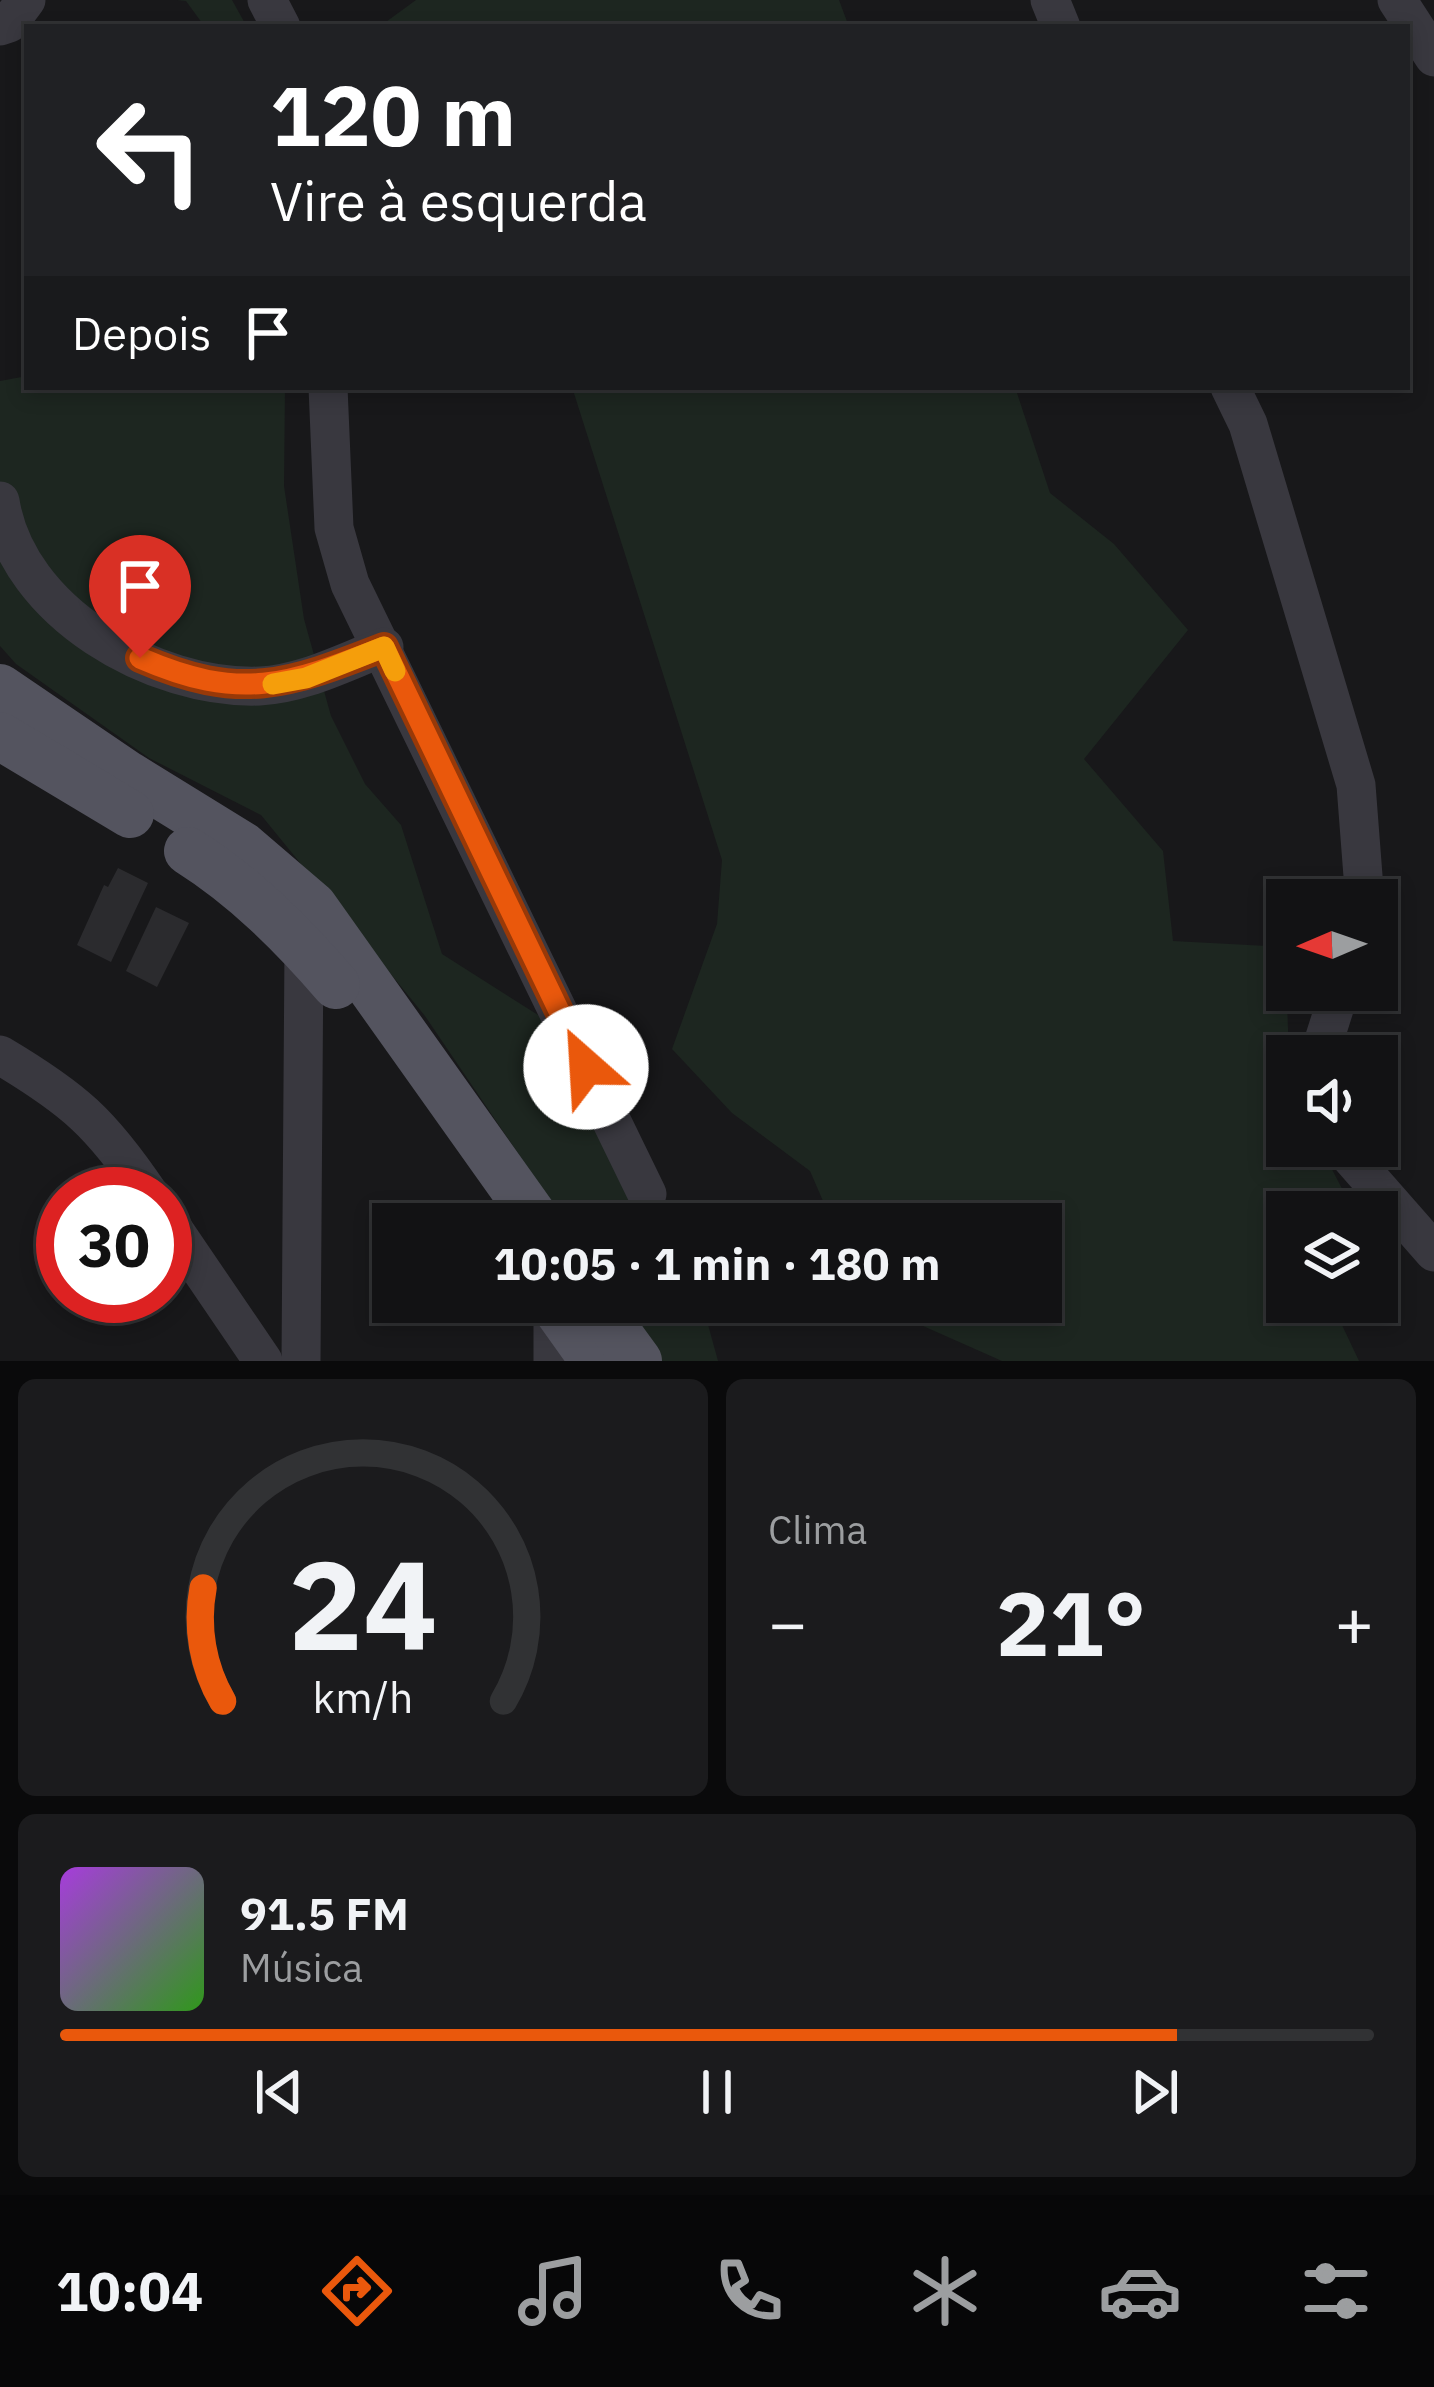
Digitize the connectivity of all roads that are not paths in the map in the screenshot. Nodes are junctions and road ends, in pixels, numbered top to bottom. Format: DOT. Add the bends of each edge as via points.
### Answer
graph roads {
  1 [pos="26,0"];
  2 [pos="1397,0"];
  3 [pos="0,26"];
  4 [pos="1434,57"];
  5 [pos="328,390"];
  6 [pos="1231,390"];
  7 [pos="0,501"];
  8 [pos="384,647"];
  9 [pos="0,688"];
  10 [pos="0,736"];
  11 [pos="1363,879"];
  12 [pos="304,947"];
  13 [pos="0,1055"];
  14 [pos="131,1167"];
  15 [pos="1359,1167"];
  16 [pos="647,1194"];
  17 [pos="485,1203"];
  18 [pos="524,1203"];
  19 [pos="1434,1252"];
  20 [pos="192,1257"];
  21 [pos="553,1323"];
  22 [pos="568,1323"];
  23 [pos="610,1323"];
  24 [pos="263,1361"];
  25 [pos="301,1361"];
  26 [pos="554,1361"];
  27 [pos="594,1361"];
  28 [pos="638,1361"];
  1 -- 3 [label="street"];
  2 -- 4 [label="street"];
  5 -- 8 [label="street" via="334,528 350,584"];
  6 -- 11 [label="street" via="1356,785"];
  7 -- 8 [label="street" via="28,572 68,614 112,646 169,670 262,686"];
  8 -- 16 [label="street"];
  9 -- 18 [label="main road" via="243,846 313,906"];
  10 -- 12 [label="main road" via="228,876"];
  12 -- 17 [label="main road" via="350,1000"];
  12 -- 25 [label="street"];
  13 -- 14 [label="street" via="61,1091"];
  15 -- 19 [label="street"];
  20 -- 24 [label="street"];
  21 -- 26 [label="street"];
  22 -- 27 [label="main road"];
  23 -- 28 [label="main road"];
}
